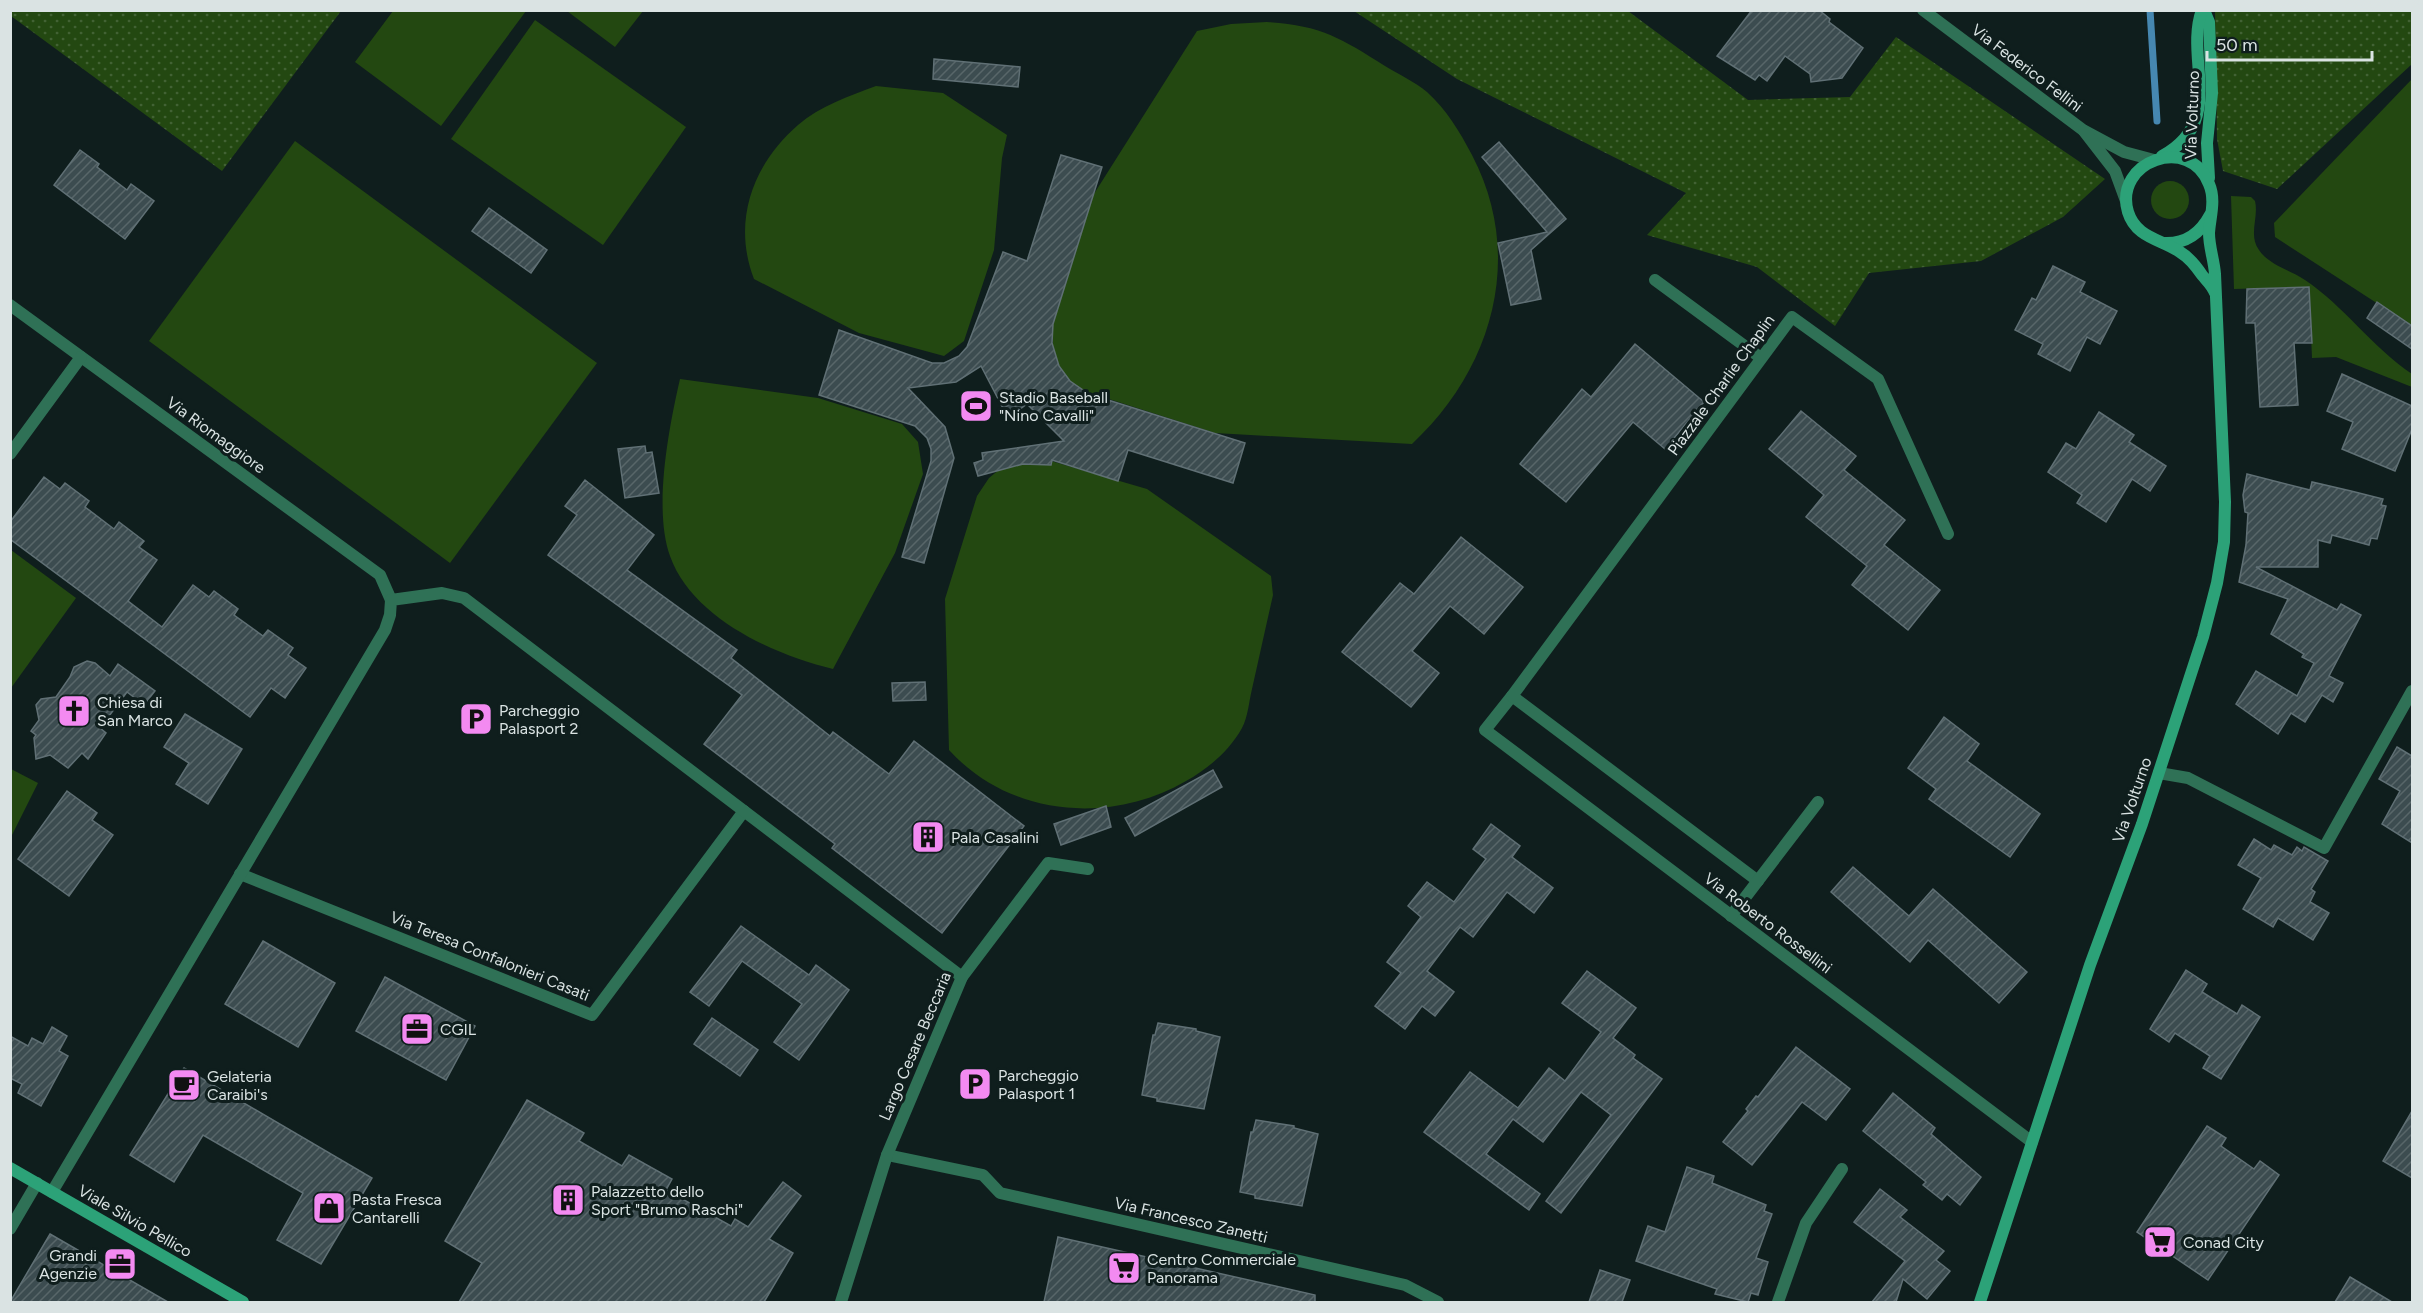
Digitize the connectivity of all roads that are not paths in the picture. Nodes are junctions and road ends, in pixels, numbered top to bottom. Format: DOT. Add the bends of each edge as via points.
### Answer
graph roads {
  1 [pos="1923,10"];
  2 [pos="2203,10"];
  3 [pos="2083,130"];
  4 [pos="2155,159"];
  5 [pos="2210,185"];
  6 [pos="2126,201"];
  7 [pos="2212,205"];
  8 [pos="2162,243"];
  9 [pos="1656,280"];
  10 [pos="2215,293"];
  11 [pos="10,305"];
  12 [pos="81,357"];
  13 [pos="1761,358"];
  14 [pos="10,454"];
  15 [pos="1948,534"];
  16 [pos="391,600"];
  17 [pos="2412,691"];
  18 [pos="1512,696"];
  19 [pos="1485,730"];
  20 [pos="2158,773"];
  21 [pos="1818,802"];
  22 [pos="744,811"];
  23 [pos="1088,869"];
  24 [pos="240,874"];
  25 [pos="1758,881"];
  26 [pos="1731,916"];
  27 [pos="962,976"];
  28 [pos="2032,1142"];
  29 [pos="887,1155"];
  30 [pos="10,1168"];
  31 [pos="1842,1168"];
  32 [pos="37,1183"];
  33 [pos="52,1192"];
  34 [pos="10,1229"];
  35 [pos="243,1302"];
  36 [pos="841,1302"];
  37 [pos="1438,1302"];
  38 [pos="1778,1302"];
  39 [pos="1980,1302"];
  1 -- 3 [label="street, Via Federico Fellini"];
  2 -- 4 [label="street, Via Volturno" via="2199,22 2200,93 2196,117 2181,143"];
  2 -- 5 [label="street, Via Volturno" via="2209,22 2212,93 2206,143"];
  3 -- 4 [label="street, Via Federico Fellini" via="2128,154"];
  3 -- 6 [label="street, Via Federico Fellini" via="2112,165"];
  4 -- 5 [label="street, Via Volturno" via="2176,157 2193,164"];
  4 -- 6 [label="street, Via Volturno" via="2134,174"];
  5 -- 7 [label="street, Via Volturno"];
  6 -- 8 [label="street" via="2136,228"];
  7 -- 8 [label="street" via="2205,224 2191,238"];
  7 -- 10 [label="street, Via Volturno" via="2210,240"];
  8 -- 10 [label="street" via="2189,258"];
  9 -- 13 [label="street"];
  10 -- 20 [label="street, Via Volturno" via="2225,484 2224,542 2206,627"];
  11 -- 12 [label="street, Via Riomaggiore"];
  12 -- 14 [label="street"];
  12 -- 16 [label="street, Via Riomaggiore" via="380,575"];
  13 -- 15 [label="street, Piazzale Charlie Chaplin" via="1792,317 1878,379"];
  13 -- 18 [label="street, Piazzale Charlie Chaplin"];
  16 -- 22 [label="street" via="442,592 464,598"];
  16 -- 24 [label="street" via="385,630"];
  17 -- 20 [label="street" via="2324,848 2188,778"];
  18 -- 19 [label="street, Piazzale Charlie Chaplin"];
  18 -- 25 [label="street"];
  19 -- 26 [label="street, Via Roberto Rossellini"];
  20 -- 28 [label="street, Via Volturno"];
  21 -- 25 [label="street"];
  22 -- 24 [label="street, Via Teresa Confalonieri Casati" via="592,1015"];
  22 -- 27 [label="street"];
  23 -- 27 [label="street, Largo Cesare Beccaria" via="1048,862"];
  24 -- 33 [label="street"];
  25 -- 26 [label="street"];
  26 -- 28 [label="street, Via Roberto Rossellini"];
  27 -- 29 [label="street, Largo Cesare Beccaria"];
  28 -- 39 [label="street, Via Volturno"];
  29 -- 36 [label="street, Largo Cesare Beccaria"];
  29 -- 37 [label="street, Via Francesco Zanetti" via="983,1175 1000,1193 1405,1285"];
  30 -- 32 [label="street, Viale Silvio Pellico"];
  31 -- 38 [label="street" via="1806,1223"];
  32 -- 33 [label="street, Viale Silvio Pellico"];
  32 -- 34 [label="street"];
  33 -- 35 [label="street, Viale Silvio Pellico"];
}
